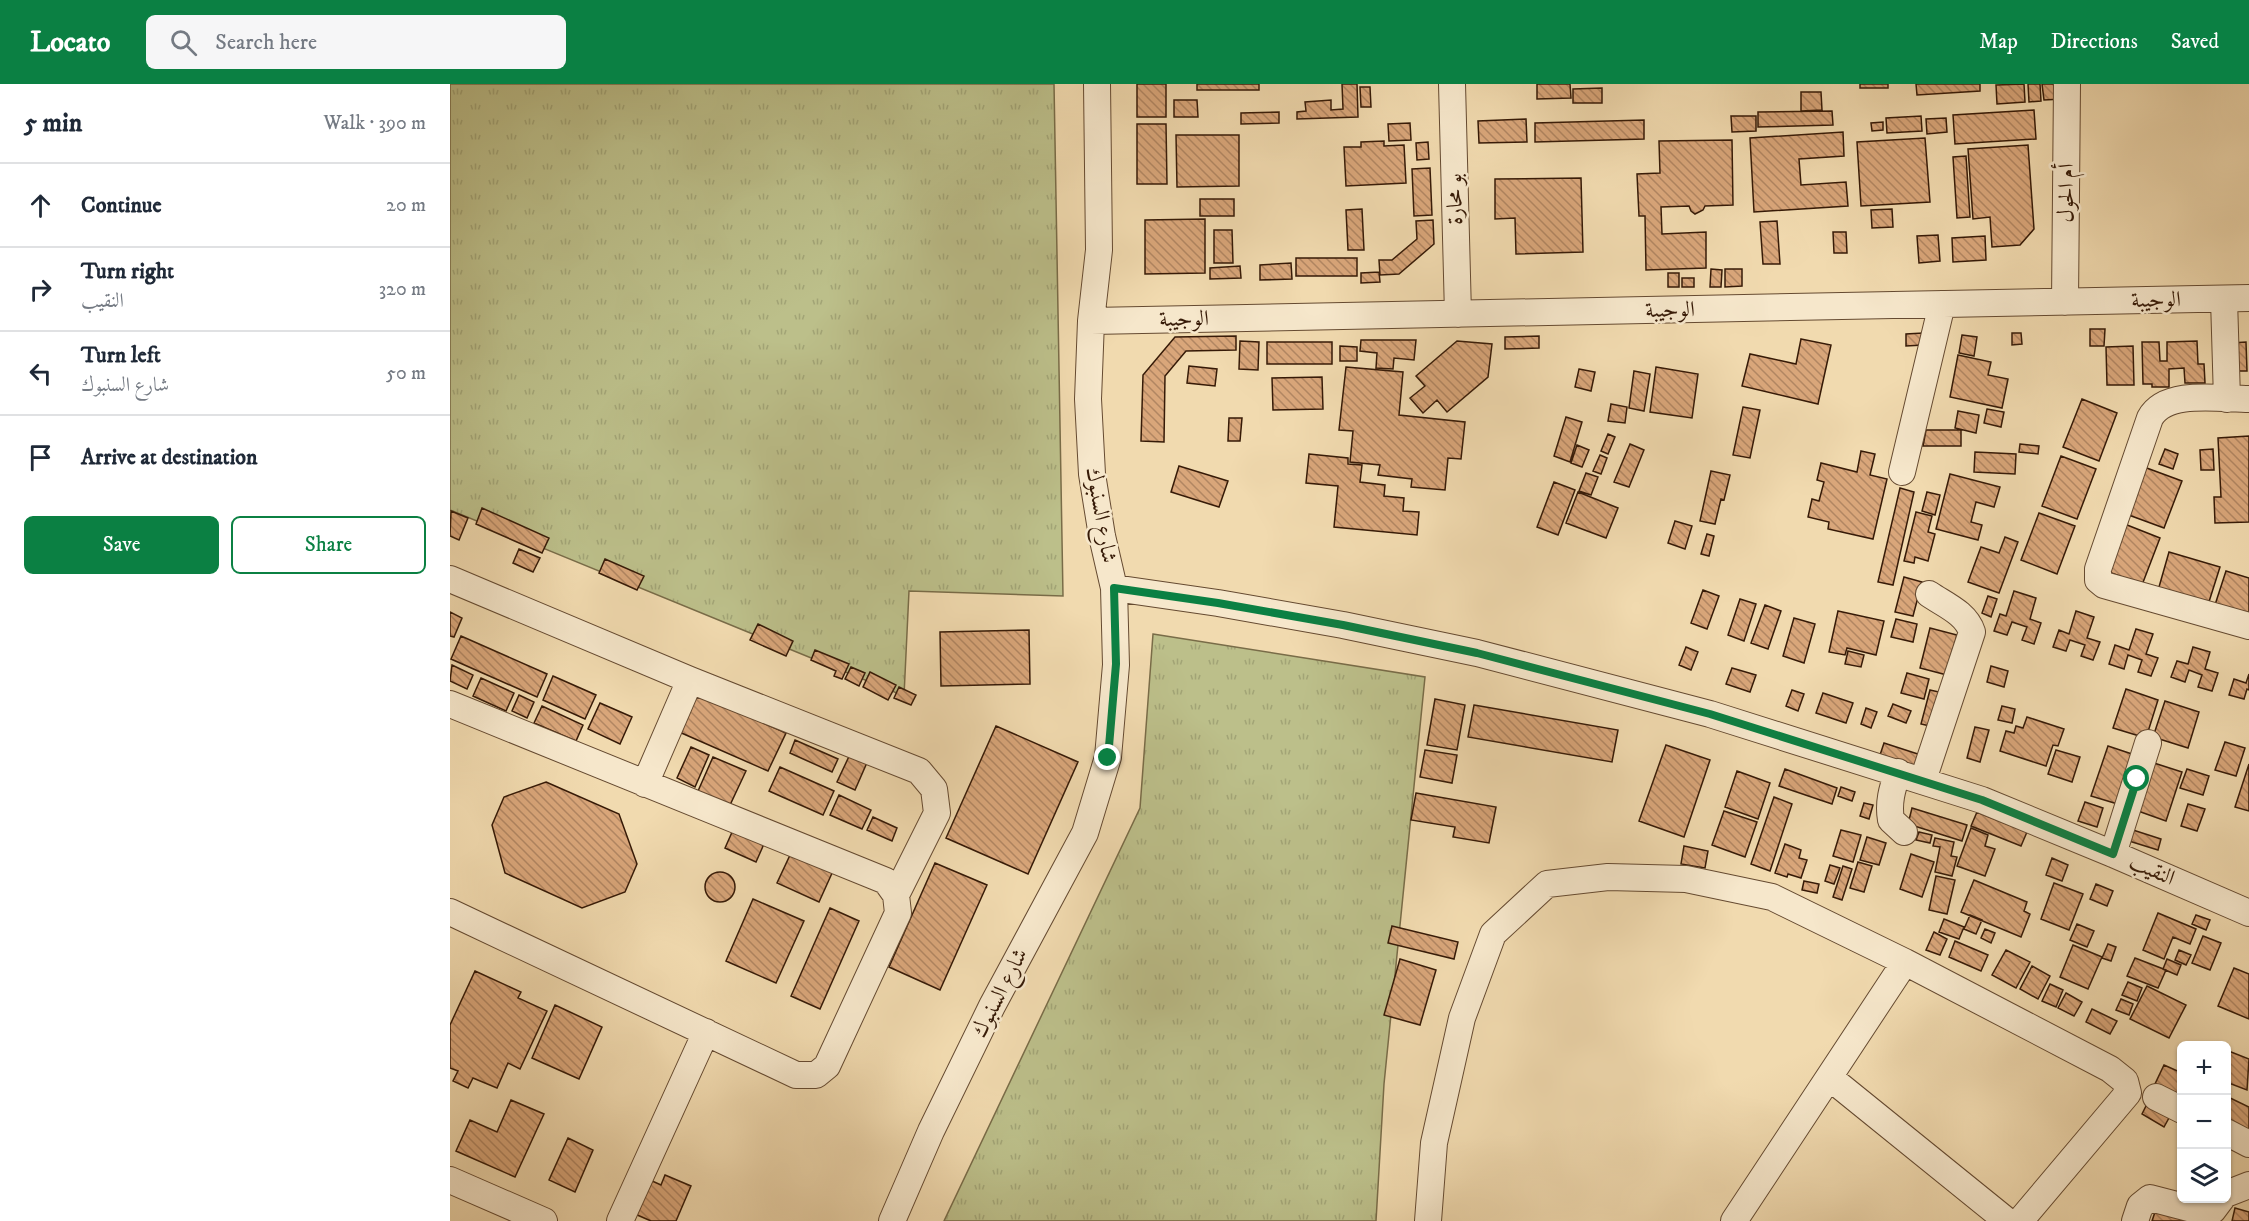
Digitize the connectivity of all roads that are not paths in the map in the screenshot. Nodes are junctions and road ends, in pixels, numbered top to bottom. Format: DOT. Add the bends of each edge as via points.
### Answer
graph roads {
  1 [pos="1098,84"];
  2 [pos="1452,84"];
  3 [pos="2067,84"];
  4 [pos="2236,299"];
  5 [pos="2065,302"];
  6 [pos="1942,304"];
  7 [pos="1458,314"];
  8 [pos="1091,321"];
  9 [pos="2238,399"];
  10 [pos="1902,472"];
  11 [pos="450,579"];
  12 [pos="1114,588"];
  13 [pos="1929,594"];
  14 [pos="2249,626"];
  15 [pos="690,680"];
  16 [pos="450,704"];
  17 [pos="2148,743"];
  18 [pos="1898,772"];
  19 [pos="1923,780"];
  20 [pos="645,784"];
  21 [pos="1904,832"];
  22 [pos="2113,854"];
  23 [pos="896,895"];
  24 [pos="450,912"];
  25 [pos="2249,913"];
  26 [pos="1905,962"];
  27 [pos="706,1032"];
  28 [pos="1829,1077"];
  29 [pos="2156,1097"];
  30 [pos="2177,1108"];
  31 [pos="2231,1135"];
  32 [pos="2249,1144"];
  33 [pos="450,1180"];
  34 [pos="2249,1185"];
  35 [pos="2231,1192"];
  36 [pos="2218,1203"];
  37 [pos="544,1221"];
  38 [pos="620,1221"];
  39 [pos="892,1221"];
  40 [pos="1428,1221"];
  41 [pos="1734,1221"];
  42 [pos="2007,1221"];
  43 [pos="2020,1221"];
  44 [pos="2135,1221"];
  1 -- 8 [label="street, شارع السنبوك" via="1099,250"];
  2 -- 7 [label="street, بو محارة"];
  3 -- 5 [label="street, أم الحول"];
  4 -- 5 [label="street, الوجيبة"];
  4 -- 9 [label="street"];
  5 -- 6 [label="street, الوجيبة"];
  6 -- 7 [label="street, الوجيبة"];
  6 -- 10 [label="street"];
  7 -- 8 [label="street, الوجيبة"];
  8 -- 12 [label="street, شارع السنبوك" via="1088,399 1092,474"];
  9 -- 14 [label="street" via="2178,398 2156,408 2098,569 2098,580 2104,585"];
  11 -- 15 [label="street"];
  12 -- 18 [label="street, النقيب" via="1343,625 1477,653 1710,714"];
  12 -- 39 [label="street, شارع السنبوك" via="1116,664 1108,758 1085,833 992,1006"];
  13 -- 19 [label="street" via="1960,614 1972,632"];
  15 -- 20 [label="street"];
  15 -- 23 [label="street" via="919,771 934,789 937,813"];
  16 -- 20 [label="street"];
  17 -- 22 [label="street"];
  18 -- 19 [label="street, النقيب"];
  18 -- 21 [label="street" via="1889,808 1891,820"];
  19 -- 22 [label="street, النقيب"];
  20 -- 23 [label="street" via="886,881"];
  22 -- 25 [label="street, النقيب"];
  23 -- 27 [label="street" via="898,913 827,1066 816,1076 796,1075"];
  24 -- 27 [label="street"];
  26 -- 28 [label="street"];
  26 -- 40 [label="street" via="1772,897 1686,879 1608,877 1547,884 1493,934 1462,1018 1434,1143"];
  26 -- 43 [label="street" via="2110,1069 2125,1081 2128,1093"];
  27 -- 38 [label="street"];
  28 -- 41 [label="street"];
  28 -- 42 [label="street"];
  29 -- 30 [label="street"];
  31 -- 32 [label="street"];
  33 -- 37 [label="street"];
  34 -- 35 [label="street"];
  36 -- 44 [label="street" via="2213,1210 2204,1212 2150,1198 2140,1206"];
}
